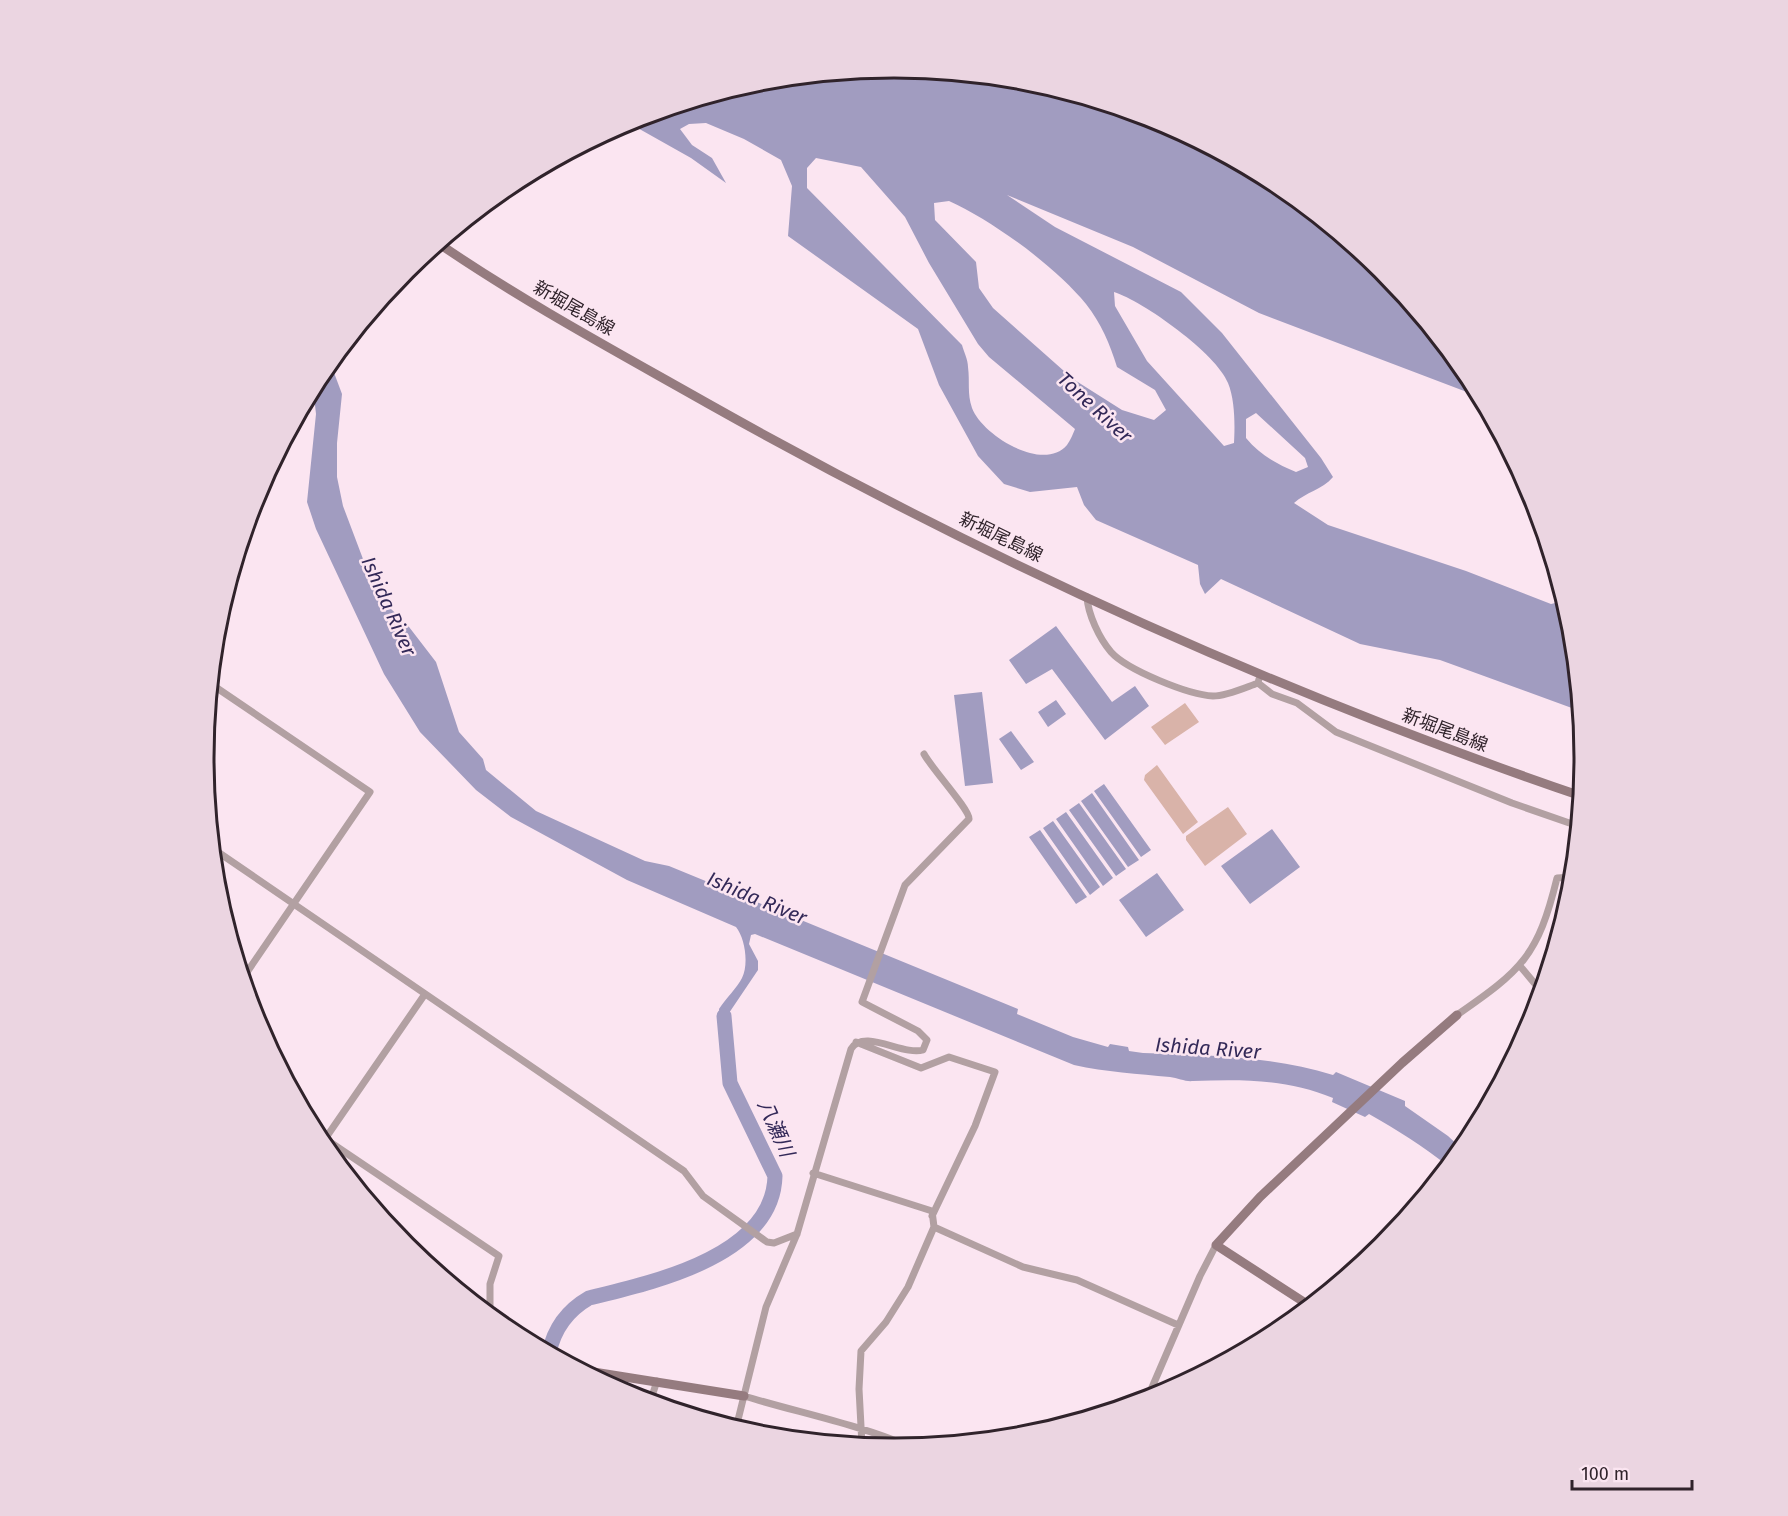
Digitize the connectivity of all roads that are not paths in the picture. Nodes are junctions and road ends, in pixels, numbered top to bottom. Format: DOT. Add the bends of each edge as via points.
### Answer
graph roads {
  1 [pos="445,248"];
  2 [pos="1087,597"];
  3 [pos="1259,679"];
  4 [pos="218,689"];
  5 [pos="924,754"];
  6 [pos="1573,793"];
  7 [pos="1571,823"];
  8 [pos="221,854"];
  9 [pos="1563,878"];
  10 [pos="293,904"];
  11 [pos="1520,966"];
  12 [pos="248,971"];
  13 [pos="1535,985"];
  14 [pos="425,994"];
  15 [pos="1457,1015"];
  16 [pos="856,1042"];
  17 [pos="326,1131"];
  18 [pos="339,1150"];
  19 [pos="813,1173"];
  20 [pos="932,1216"];
  21 [pos="934,1227"];
  22 [pos="797,1234"];
  23 [pos="1216,1245"];
  24 [pos="1302,1301"];
  25 [pos="490,1304"];
  26 [pos="1178,1326"];
  27 [pos="606,1374"];
  28 [pos="657,1381"];
  29 [pos="1152,1387"];
  30 [pos="653,1393"];
  31 [pos="744,1396"];
  32 [pos="738,1420"];
  33 [pos="861,1427"];
  34 [pos="862,1437"];
  35 [pos="888,1438"];
  1 -- 2 [label="main road, 新堀尾島線" via="540,308 758,432 924,519"];
  2 -- 3 [label="main road, 新堀尾島線"];
  2 -- 3 [label="street" via="1089,611 1111,652 1147,673 1197,694 1215,696"];
  3 -- 6 [label="main road, 新堀尾島線"];
  3 -- 7 [label="street" via="1272,694 1297,703 1336,732"];
  4 -- 10 [label="street" via="370,792"];
  5 -- 16 [label="street" via="937,776 968,810 969,819 905,885 863,1004 918,1031 927,1045 923,1050 913,1051 873,1041"];
  8 -- 10 [label="street"];
  9 -- 11 [label="street" via="1557,878 1539,939"];
  10 -- 12 [label="street"];
  10 -- 14 [label="street"];
  11 -- 13 [label="street"];
  11 -- 15 [label="street"];
  14 -- 17 [label="street"];
  14 -- 22 [label="street" via="684,1171 703,1196 762,1238 774,1243"];
  15 -- 23 [label="main road" via="1254,1203"];
  16 -- 19 [label="street"];
  16 -- 20 [label="street" via="914,1067 926,1068 949,1057 994,1072 975,1126"];
  18 -- 25 [label="street" via="499,1256 490,1284"];
  19 -- 20 [label="street" via="932,1211"];
  19 -- 22 [label="street"];
  20 -- 21 [label="street"];
  21 -- 26 [label="street" via="1023,1267 1077,1280"];
  21 -- 33 [label="street" via="908,1287 861,1351"];
  22 -- 31 [label="street" via="770,1294"];
  23 -- 24 [label="main road"];
  23 -- 26 [label="street"];
  26 -- 29 [label="street"];
  27 -- 28 [label="main road"];
  28 -- 30 [label="street"];
  28 -- 31 [label="main road"];
  31 -- 32 [label="street"];
  31 -- 33 [label="street"];
  33 -- 34 [label="street"];
  33 -- 35 [label="street"];
}
